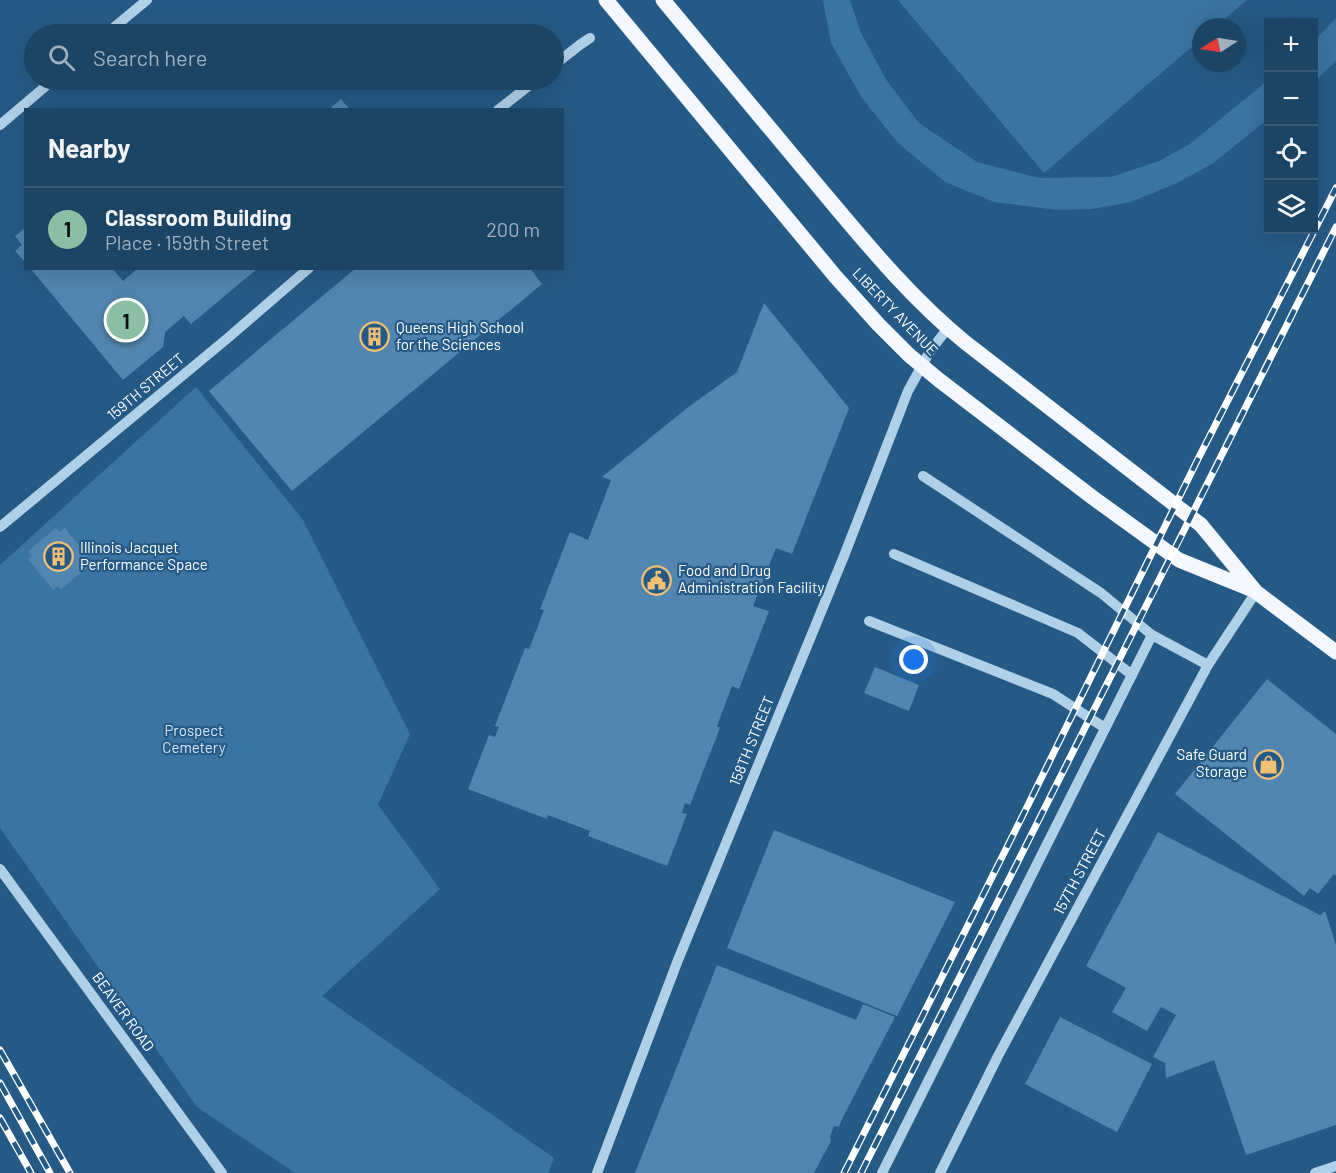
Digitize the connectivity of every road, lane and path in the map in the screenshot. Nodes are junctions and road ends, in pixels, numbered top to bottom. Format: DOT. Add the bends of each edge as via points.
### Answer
graph roads {
  1 [pos="147,0"];
  2 [pos="606,0"];
  3 [pos="663,0"];
  4 [pos="118,24"];
  5 [pos="590,38"];
  6 [pos="564,57"];
  7 [pos="41,90"];
  8 [pos="523,90"];
  9 [pos="501,108"];
  10 [pos="0,125"];
  11 [pos="307,270"];
  12 [pos="948,328"];
  13 [pos="921,365"];
  14 [pos="923,476"];
  15 [pos="0,527"];
  16 [pos="894,554"];
  17 [pos="1256,592"];
  18 [pos="869,621"];
  19 [pos="1152,635"];
  20 [pos="1336,652"];
  21 [pos="1208,665"];
  22 [pos="1132,675"];
  23 [pos="1105,728"];
  24 [pos="0,868"];
  25 [pos="1336,1166"];
  26 [pos="222,1173"];
  27 [pos="597,1173"];
  28 [pos="882,1173"];
  29 [pos="940,1173"];
  30 [pos="1315,1173"];
  1 -- 4 [label="street"];
  2 -- 13 [label="main road, LIBERTY AVENUE" via="835,276"];
  3 -- 12 [label="main road, LIBERTY AVENUE" via="866,243"];
  5 -- 6 [label="street"];
  7 -- 10 [label="street"];
  8 -- 9 [label="street"];
  11 -- 15 [label="street, 159TH STREET"];
  12 -- 13 [label="street, 158TH STREET"];
  12 -- 17 [label="main road, LIBERTY AVENUE" via="1201,525"];
  13 -- 17 [label="main road, LIBERTY AVENUE" via="1179,560"];
  13 -- 27 [label="street, 158TH STREET" via="678,960"];
  14 -- 19 [label="street" via="1101,593"];
  16 -- 22 [label="street" via="1078,633"];
  17 -- 20 [label="main road, LIBERTY AVENUE"];
  17 -- 21 [label="street, 157TH STREET"];
  18 -- 23 [label="street" via="1053,694"];
  19 -- 21 [label="street"];
  19 -- 22 [label="street"];
  21 -- 29 [label="street, 157TH STREET" via="998,1056"];
  22 -- 23 [label="street"];
  23 -- 28 [label="street"];
  24 -- 26 [label="street, BEAVER ROAD"];
  25 -- 30 [label="street"];
}
